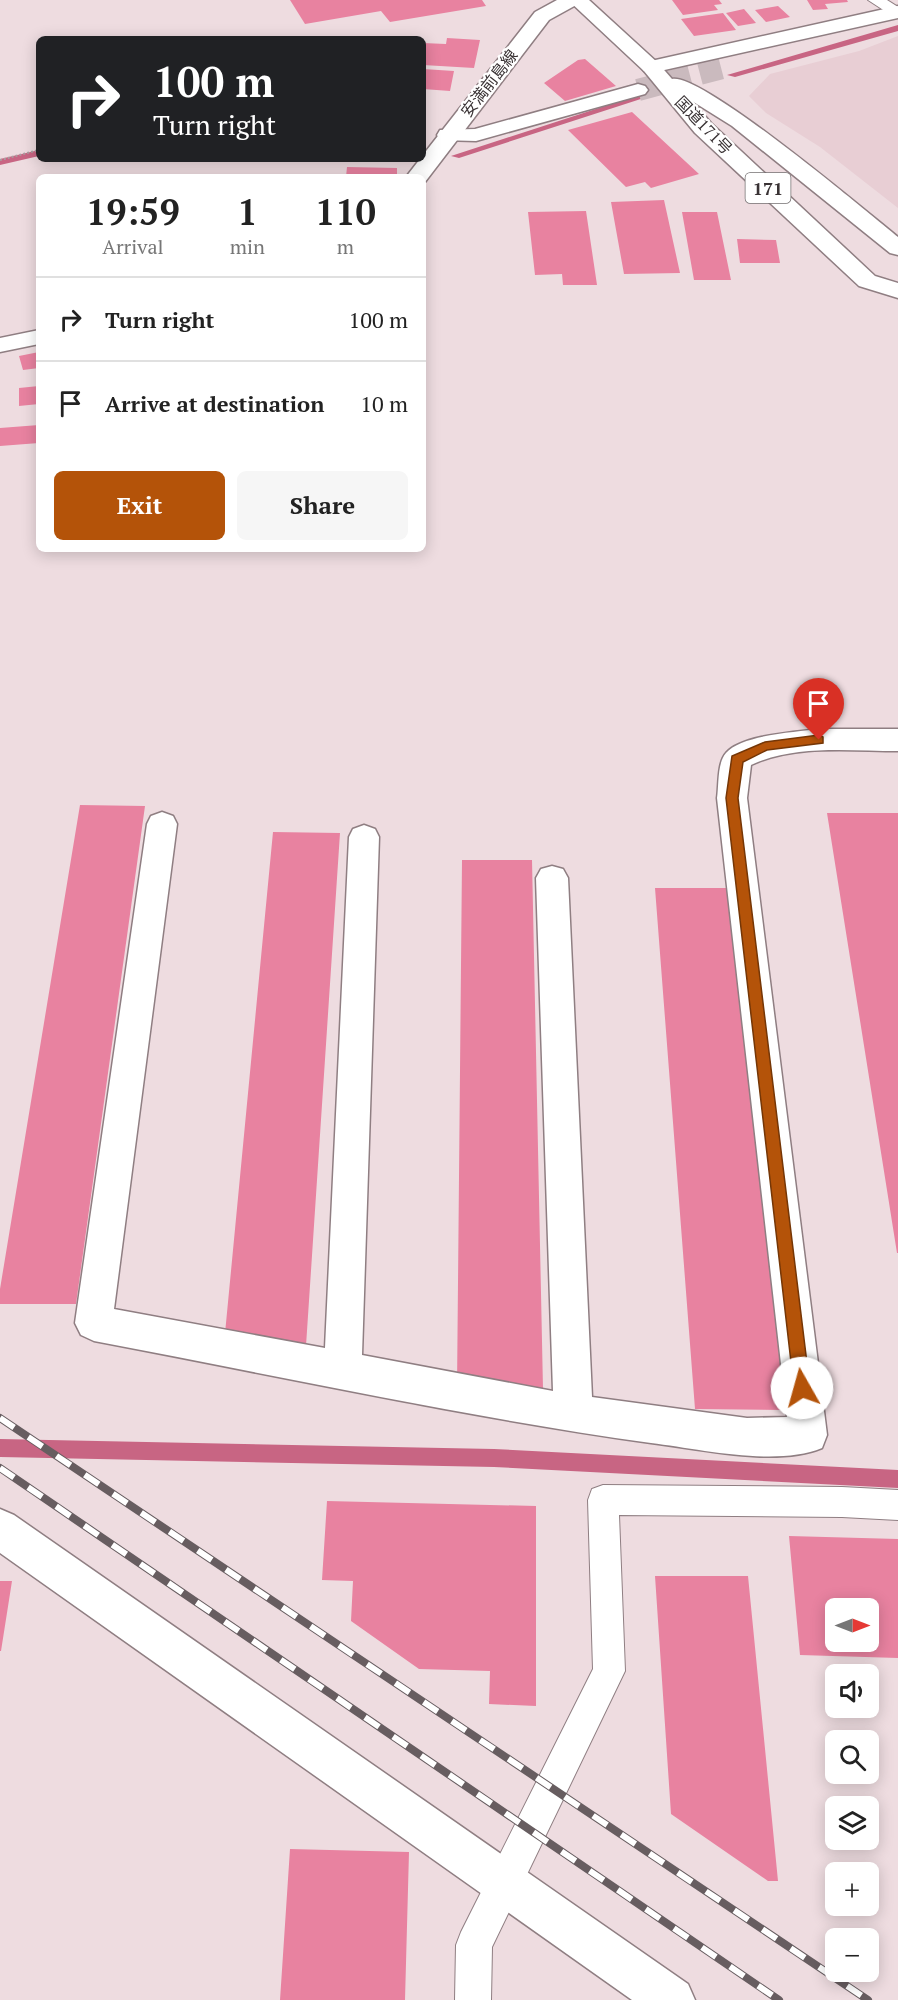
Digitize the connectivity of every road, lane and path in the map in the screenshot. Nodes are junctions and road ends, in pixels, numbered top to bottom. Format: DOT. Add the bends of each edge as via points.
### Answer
graph roads {
  1 [pos="571,0"];
  2 [pos="578,0"];
  3 [pos="876,0"];
  4 [pos="897,12"];
  5 [pos="848,22"];
  6 [pos="651,67"];
  7 [pos="726,67"];
  8 [pos="638,90"];
  9 [pos="448,135"];
  10 [pos="36,151"];
  11 [pos="0,159"];
  12 [pos="419,174"];
  13 [pos="898,248"];
  14 [pos="898,291"];
  15 [pos="36,338"];
  16 [pos="0,345"];
  17 [pos="898,740"];
  18 [pos="162,824"];
  19 [pos="364,837"];
  20 [pos="552,878"];
  21 [pos="343,1370"];
  22 [pos="573,1413"];
  23 [pos="898,1505"];
  24 [pos="0,1529"];
  25 [pos="504,1883"];
  26 [pos="473,2000"];
  27 [pos="672,2000"];
  1 -- 9 [label="main road, 安満前島線" via="542,16"];
  2 -- 6 [label="main road, 国道171号 / 171"];
  3 -- 4 [label="lane"];
  4 -- 5 [label="main road"];
  5 -- 6 [label="main road"];
  5 -- 7 [label="main road" via="813,42"];
  6 -- 13 [label="main road, 国道171号 / 171" via="739,122"];
  6 -- 14 [label="main road, 国道171号 / 171" via="703,128 867,281"];
  8 -- 9 [label="main road" via="476,135"];
  9 -- 12 [label="main road, 安満前島線"];
  10 -- 11 [label="path"];
  15 -- 16 [label="main road"];
  17 -- 22 [label="main road" via="819,740 765,746 737,759 732,798 808,1435 747,1437"];
  18 -- 21 [label="main road" via="94,1323"];
  19 -- 21 [label="main road"];
  20 -- 22 [label="main road"];
  21 -- 22 [label="main road"];
  23 -- 25 [label="lane" via="603,1500 609,1671"];
  24 -- 25 [label="main road"];
  25 -- 26 [label="lane" via="474,1946"];
  25 -- 27 [label="main road"];
}
